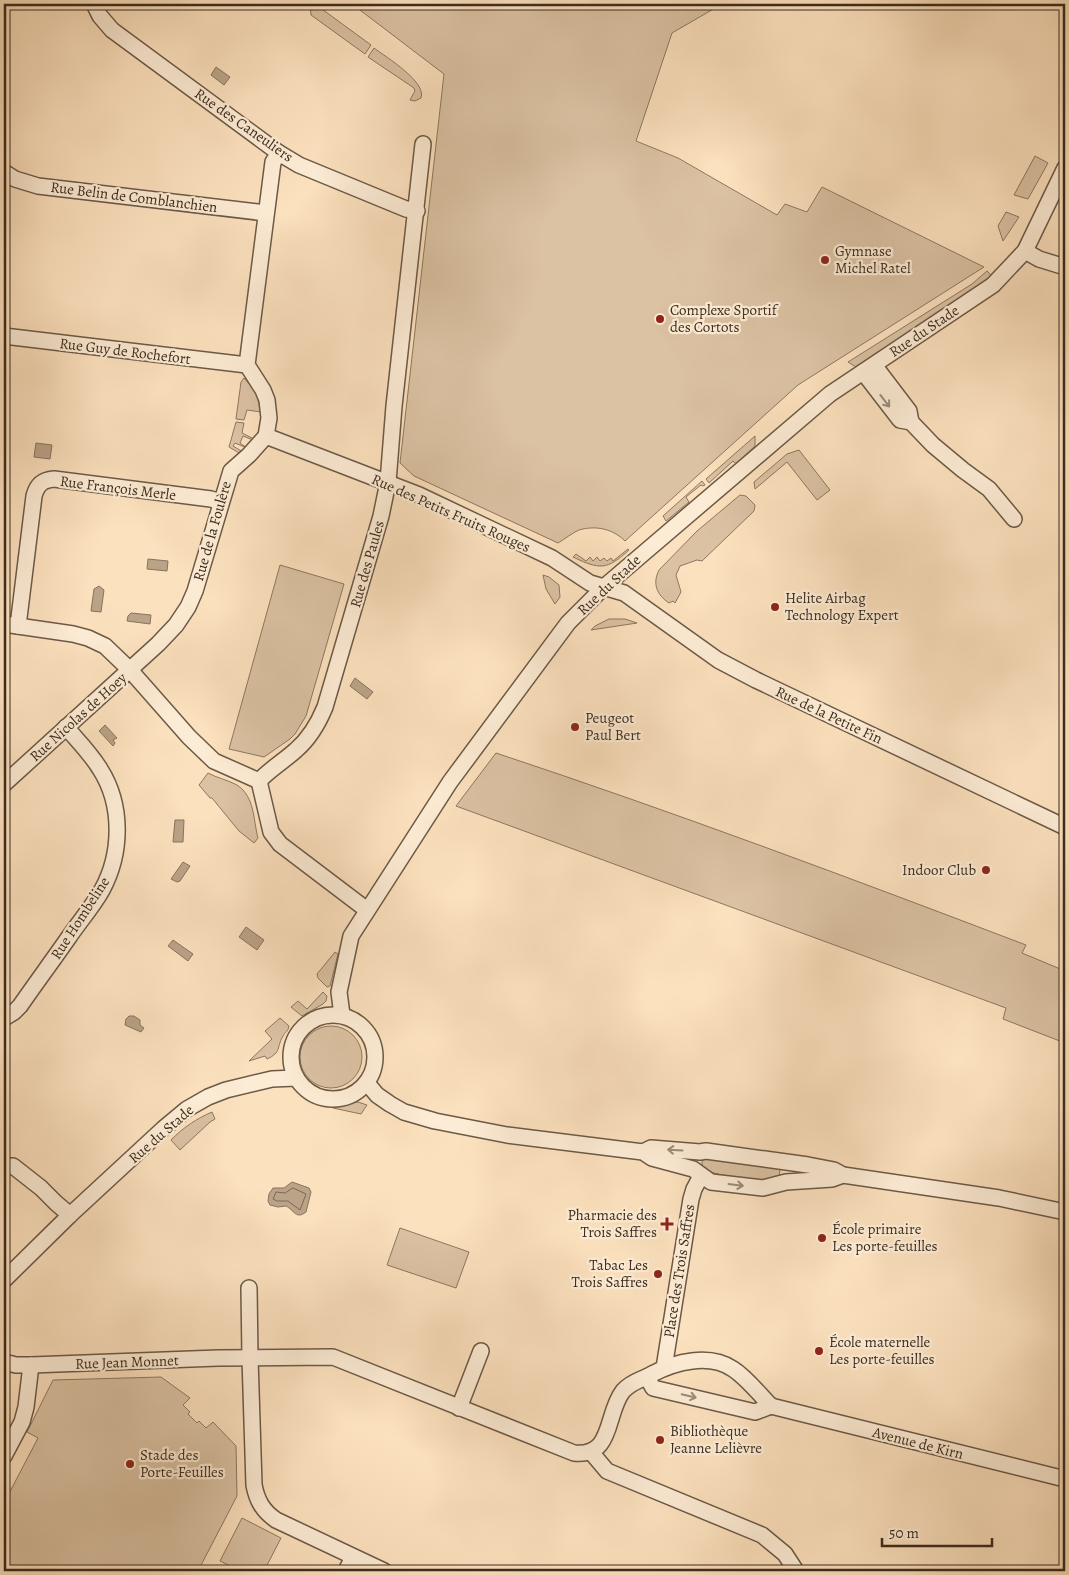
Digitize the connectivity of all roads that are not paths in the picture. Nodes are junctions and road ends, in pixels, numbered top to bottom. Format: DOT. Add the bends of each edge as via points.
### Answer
graph roads {
  1 [pos="94,4"];
  2 [pos="423,144"];
  3 [pos="279,153"];
  4 [pos="1065,168"];
  5 [pos="4,172"];
  6 [pos="416,211"];
  7 [pos="266,213"];
  8 [pos="1025,251"];
  9 [pos="1065,267"];
  10 [pos="4,336"];
  11 [pos="247,365"];
  12 [pos="869,369"];
  13 [pos="266,436"];
  14 [pos="388,482"];
  15 [pos="221,502"];
  16 [pos="1014,519"];
  17 [pos="604,587"];
  18 [pos="11,625"];
  19 [pos="130,670"];
  20 [pos="66,727"];
  21 [pos="259,781"];
  22 [pos="4,784"];
  23 [pos="1065,827"];
  24 [pos="367,910"];
  25 [pos="342,1015"];
  26 [pos="4,1018"];
  27 [pos="296,1078"];
  28 [pos="367,1083"];
  29 [pos="642,1152"];
  30 [pos="700,1152"];
  31 [pos="783,1161"];
  32 [pos="4,1167"];
  33 [pos="698,1173"];
  34 [pos="843,1175"];
  35 [pos="783,1183"];
  36 [pos="1065,1212"];
  37 [pos="70,1215"];
  38 [pos="4,1280"];
  39 [pos="249,1288"];
  40 [pos="481,1351"];
  41 [pos="250,1358"];
  42 [pos="4,1362"];
  43 [pos="31,1365"];
  44 [pos="664,1368"];
  45 [pos="647,1378"];
  46 [pos="771,1406"];
  47 [pos="460,1408"];
  48 [pos="591,1452"];
  49 [pos="4,1456"];
  50 [pos="1065,1479"];
  51 [pos="353,1557"];
  52 [pos="346,1571"];
  53 [pos="384,1571"];
  54 [pos="796,1571"];
  1 -- 3 [label="street, Rue des Caneuliers" via="112,30"];
  2 -- 6 [label="street, Rue des Paules"];
  3 -- 6 [label="street, Rue des Caneuliers" via="308,168"];
  3 -- 7 [label="street" via="273,162"];
  4 -- 8 [label="street, Rue du Stade"];
  5 -- 7 [label="street, Rue Belin de Comblanchien" via="38,186"];
  6 -- 14 [label="street, Rue des Paules"];
  7 -- 11 [label="street"];
  8 -- 9 [label="street" via="1039,260"];
  8 -- 12 [label="street, Rue du Stade" via="993,285"];
  10 -- 11 [label="street, Rue Guy de Rochefort"];
  11 -- 13 [label="street" via="267,400"];
  12 -- 16 [label="street" via="909,411 911,422 933,445 989,488"];
  12 -- 17 [label="street, Rue du Stade" via="830,394"];
  13 -- 14 [label="street, Rue des Petits Fruits Rouges"];
  13 -- 15 [label="street, Rue de la Foulère" via="231,470"];
  14 -- 17 [label="street, Rue des Petits Fruits Rouges" via="525,545 563,564 590,583"];
  14 -- 21 [label="street, Rue des Paules" via="325,707 304,743"];
  15 -- 18 [label="street, Rue François Merle" via="54,479 43,482 34,496"];
  15 -- 19 [label="street, Rue de la Foulère" via="188,607 176,626"];
  17 -- 23 [label="street, Rue de la Petite Fin" via="624,593 718,660 756,680"];
  17 -- 24 [label="street, Rue du Stade" via="568,623 456,774"];
  18 -- 19 [label="street" via="88,638 106,646"];
  19 -- 20 [label="street, Rue Nicolas de Hoey"];
  19 -- 21 [label="street" via="214,761"];
  20 -- 22 [label="street, Rue Nicolas de Hoey"];
  20 -- 26 [label="street, Rue Hombeline" via="101,769 108,784 118,827 115,855 101,891 20,1006"];
  21 -- 24 [label="street" via="275,839"];
  24 -- 25 [label="street, Rue du Stade" via="351,936 345,961 340,992"];
  25 -- 27 [label="street" via="320,1016 301,1029 291,1052"];
  25 -- 28 [label="street" via="355,1020 373,1042 374,1070"];
  27 -- 28 [label="street" via="316,1096 330,1099 344,1098"];
  27 -- 37 [label="street, Rue du Stade" via="272,1079 226,1090 187,1109"];
  28 -- 29 [label="street" via="377,1095 404,1112 435,1121 507,1135"];
  30 -- 29 [label="street, one-way" via="651,1148"];
  29 -- 33 [label="street"];
  30 -- 31 [label="street"];
  30 -- 33 [label="street, Place des Trois Saffres" via="695,1163"];
  31 -- 34 [label="street" via="834,1170"];
  31 -- 35 [label="street" via="786,1172"];
  32 -- 37 [label="street" via="13,1166"];
  33 -- 35 [label="street, one-way" via="711,1182 763,1188"];
  33 -- 44 [label="street, Place des Trois Saffres"];
  34 -- 35 [label="street" via="832,1179"];
  34 -- 36 [label="street" via="999,1198"];
  37 -- 38 [label="street, Rue du Stade"];
  39 -- 41 [label="street"];
  40 -- 47 [label="street"];
  41 -- 43 [label="street, Rue Jean Monnet"];
  41 -- 47 [label="street, Rue Jean Monnet" via="338,1358"];
  41 -- 51 [label="street" via="254,1485 258,1501 276,1520"];
  42 -- 43 [label="street, Rue Jean Monnet"];
  43 -- 49 [label="street" via="22,1422"];
  44 -- 45 [label="street"];
  44 -- 46 [label="street" via="704,1360 726,1365"];
  45 -- 46 [label="street, one-way" via="653,1388 755,1412"];
  45 -- 48 [label="street" via="637,1380 622,1393 602,1443"];
  46 -- 50 [label="street, Avenue de Kirn"];
  47 -- 48 [label="street, Rue Jean Monnet" via="574,1454"];
  48 -- 54 [label="street" via="607,1471 762,1535 785,1554"];
  51 -- 52 [label="street"];
  51 -- 53 [label="street"];
}
